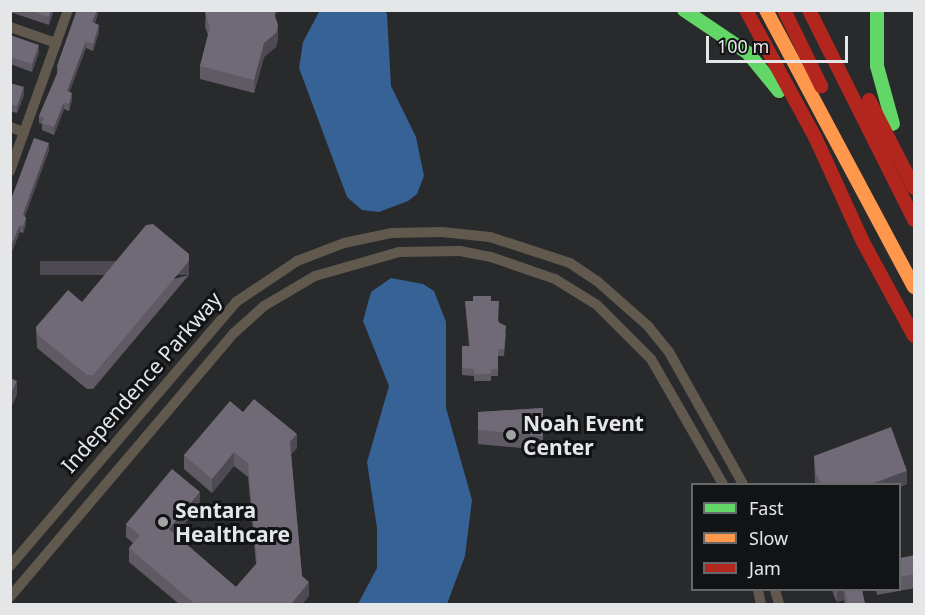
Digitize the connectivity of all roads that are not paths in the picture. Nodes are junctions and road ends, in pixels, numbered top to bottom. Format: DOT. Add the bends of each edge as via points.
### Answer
graph roads {
  1 [pos="68,10"];
  2 [pos="684,10"];
  3 [pos="746,10"];
  4 [pos="766,10"];
  5 [pos="784,10"];
  6 [pos="809,10"];
  7 [pos="824,10"];
  8 [pos="877,10"];
  9 [pos="10,27"];
  10 [pos="56,43"];
  11 [pos="806,120"];
  12 [pos="10,127"];
  13 [pos="24,132"];
  14 [pos="915,170"];
  15 [pos="10,171"];
  16 [pos="915,188"];
  17 [pos="915,220"];
  18 [pos="915,270"];
  19 [pos="915,287"];
  20 [pos="915,336"];
  21 [pos="722,483"];
  22 [pos="742,483"];
  23 [pos="10,566"];
  24 [pos="10,597"];
  1 -- 10 [label="street"];
  2 -- 11 [label="highway" via="748,53 791,111"];
  3 -- 11 [label="highway"];
  4 -- 19 [label="highway"];
  5 -- 18 [label="highway"];
  6 -- 17 [label="highway"];
  7 -- 16 [label="highway"];
  8 -- 14 [label="highway" via="876,51 883,96"];
  9 -- 10 [label="street"];
  10 -- 13 [label="street"];
  11 -- 20 [label="highway" via="863,242"];
  12 -- 13 [label="street"];
  13 -- 15 [label="street"];
  21 -- 24 [label="street, Independence Parkway" via="651,359 597,305 555,279 491,257 440,249 399,252 315,276 264,306 230,336"];
  22 -- 23 [label="street, Independence Parkway" via="669,352 648,326 597,282 570,263 490,237 442,232 391,233 344,243 297,261 236,302"];
}
